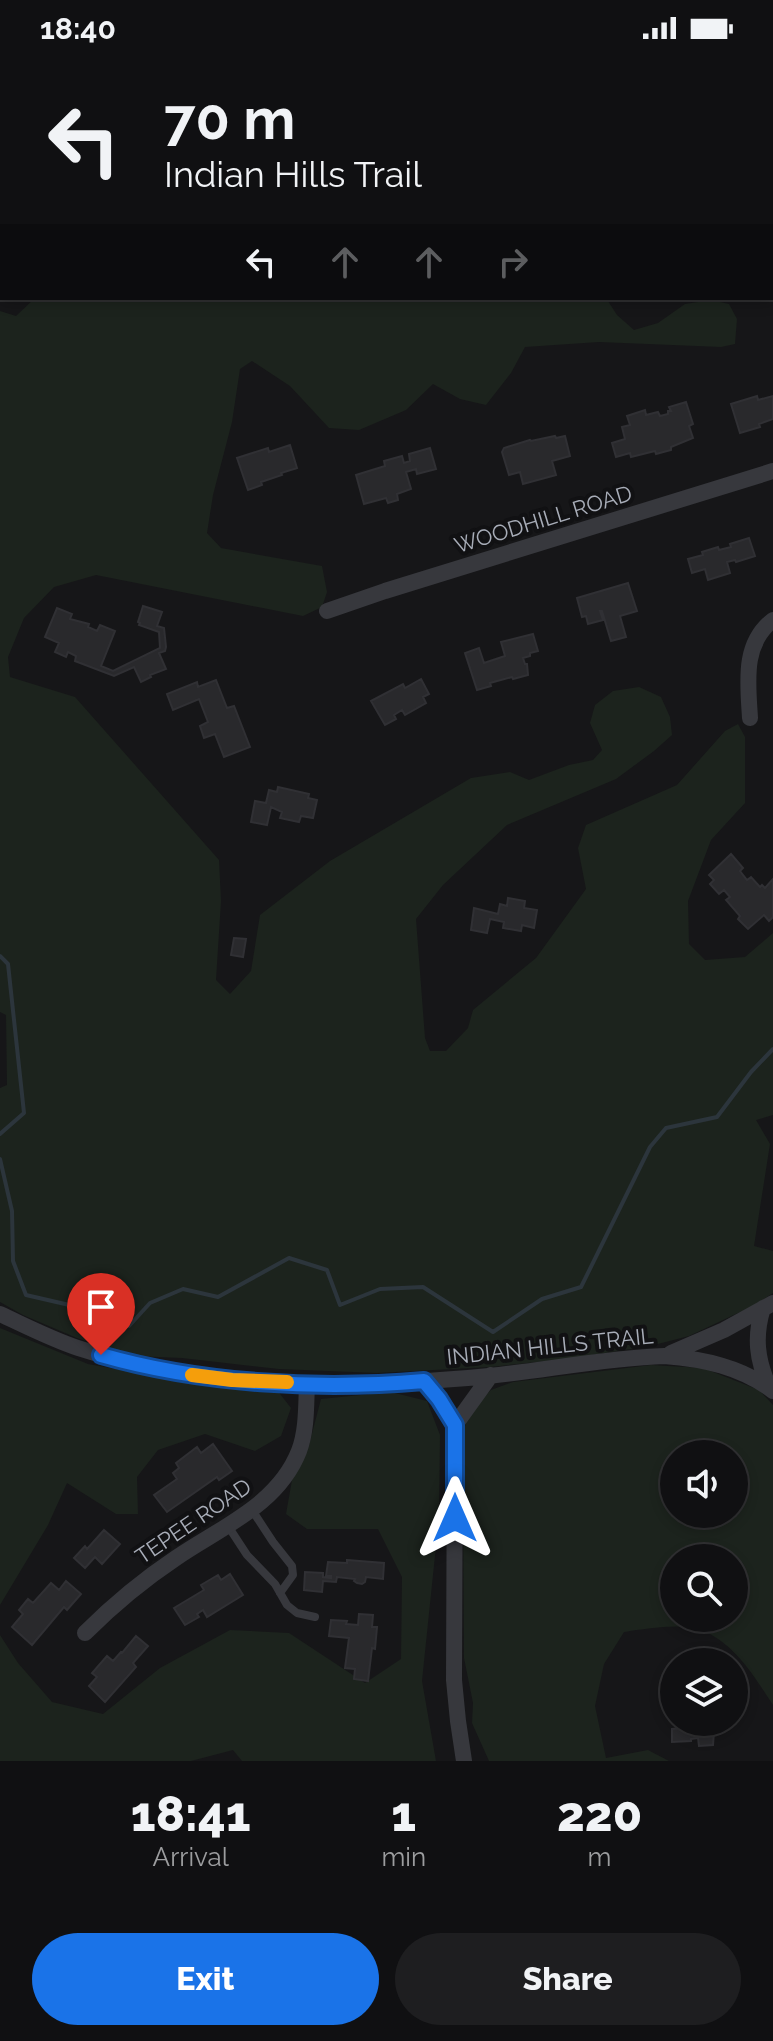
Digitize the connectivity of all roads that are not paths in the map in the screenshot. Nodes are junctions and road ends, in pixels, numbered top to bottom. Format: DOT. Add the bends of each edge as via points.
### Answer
graph roads {
  1 [pos="773,471"];
  2 [pos="327,611"];
  3 [pos="773,620"];
  4 [pos="750,718"];
  5 [pos="768,1305"];
  6 [pos="0,1314"];
  7 [pos="664,1356"];
  8 [pos="491,1375"];
  9 [pos="424,1381"];
  10 [pos="307,1383"];
  11 [pos="771,1389"];
  12 [pos="455,1425"];
  13 [pos="252,1510"];
  14 [pos="227,1525"];
  15 [pos="280,1593"];
  16 [pos="315,1617"];
  17 [pos="85,1633"];
  18 [pos="464,1761"];
  1 -- 2 [label="street, WOODHILL ROAD"];
  3 -- 4 [label="street" via="751,651"];
  5 -- 7 [label="street"];
  5 -- 11 [label="street" via="758,1326 757,1346"];
  6 -- 10 [label="street, INDIAN HILLS TRAIL" via="125,1362 207,1377"];
  7 -- 8 [label="street, INDIAN HILLS TRAIL"];
  7 -- 11 [label="street, INDIAN HILLS TRAIL" via="727,1366"];
  8 -- 9 [label="street, INDIAN HILLS TRAIL"];
  8 -- 12 [label="street"];
  9 -- 10 [label="street, INDIAN HILLS TRAIL"];
  9 -- 12 [label="street"];
  10 -- 13 [label="street, TEPEE ROAD" via="298,1453 280,1485"];
  12 -- 18 [label="street" via="454,1680"];
  13 -- 14 [label="street, TEPEE ROAD"];
  13 -- 15 [label="lane" via="292,1566 293,1575"];
  14 -- 15 [label="lane"];
  14 -- 17 [label="street, TEPEE ROAD" via="128,1593"];
  15 -- 16 [label="lane" via="297,1613"];
}
